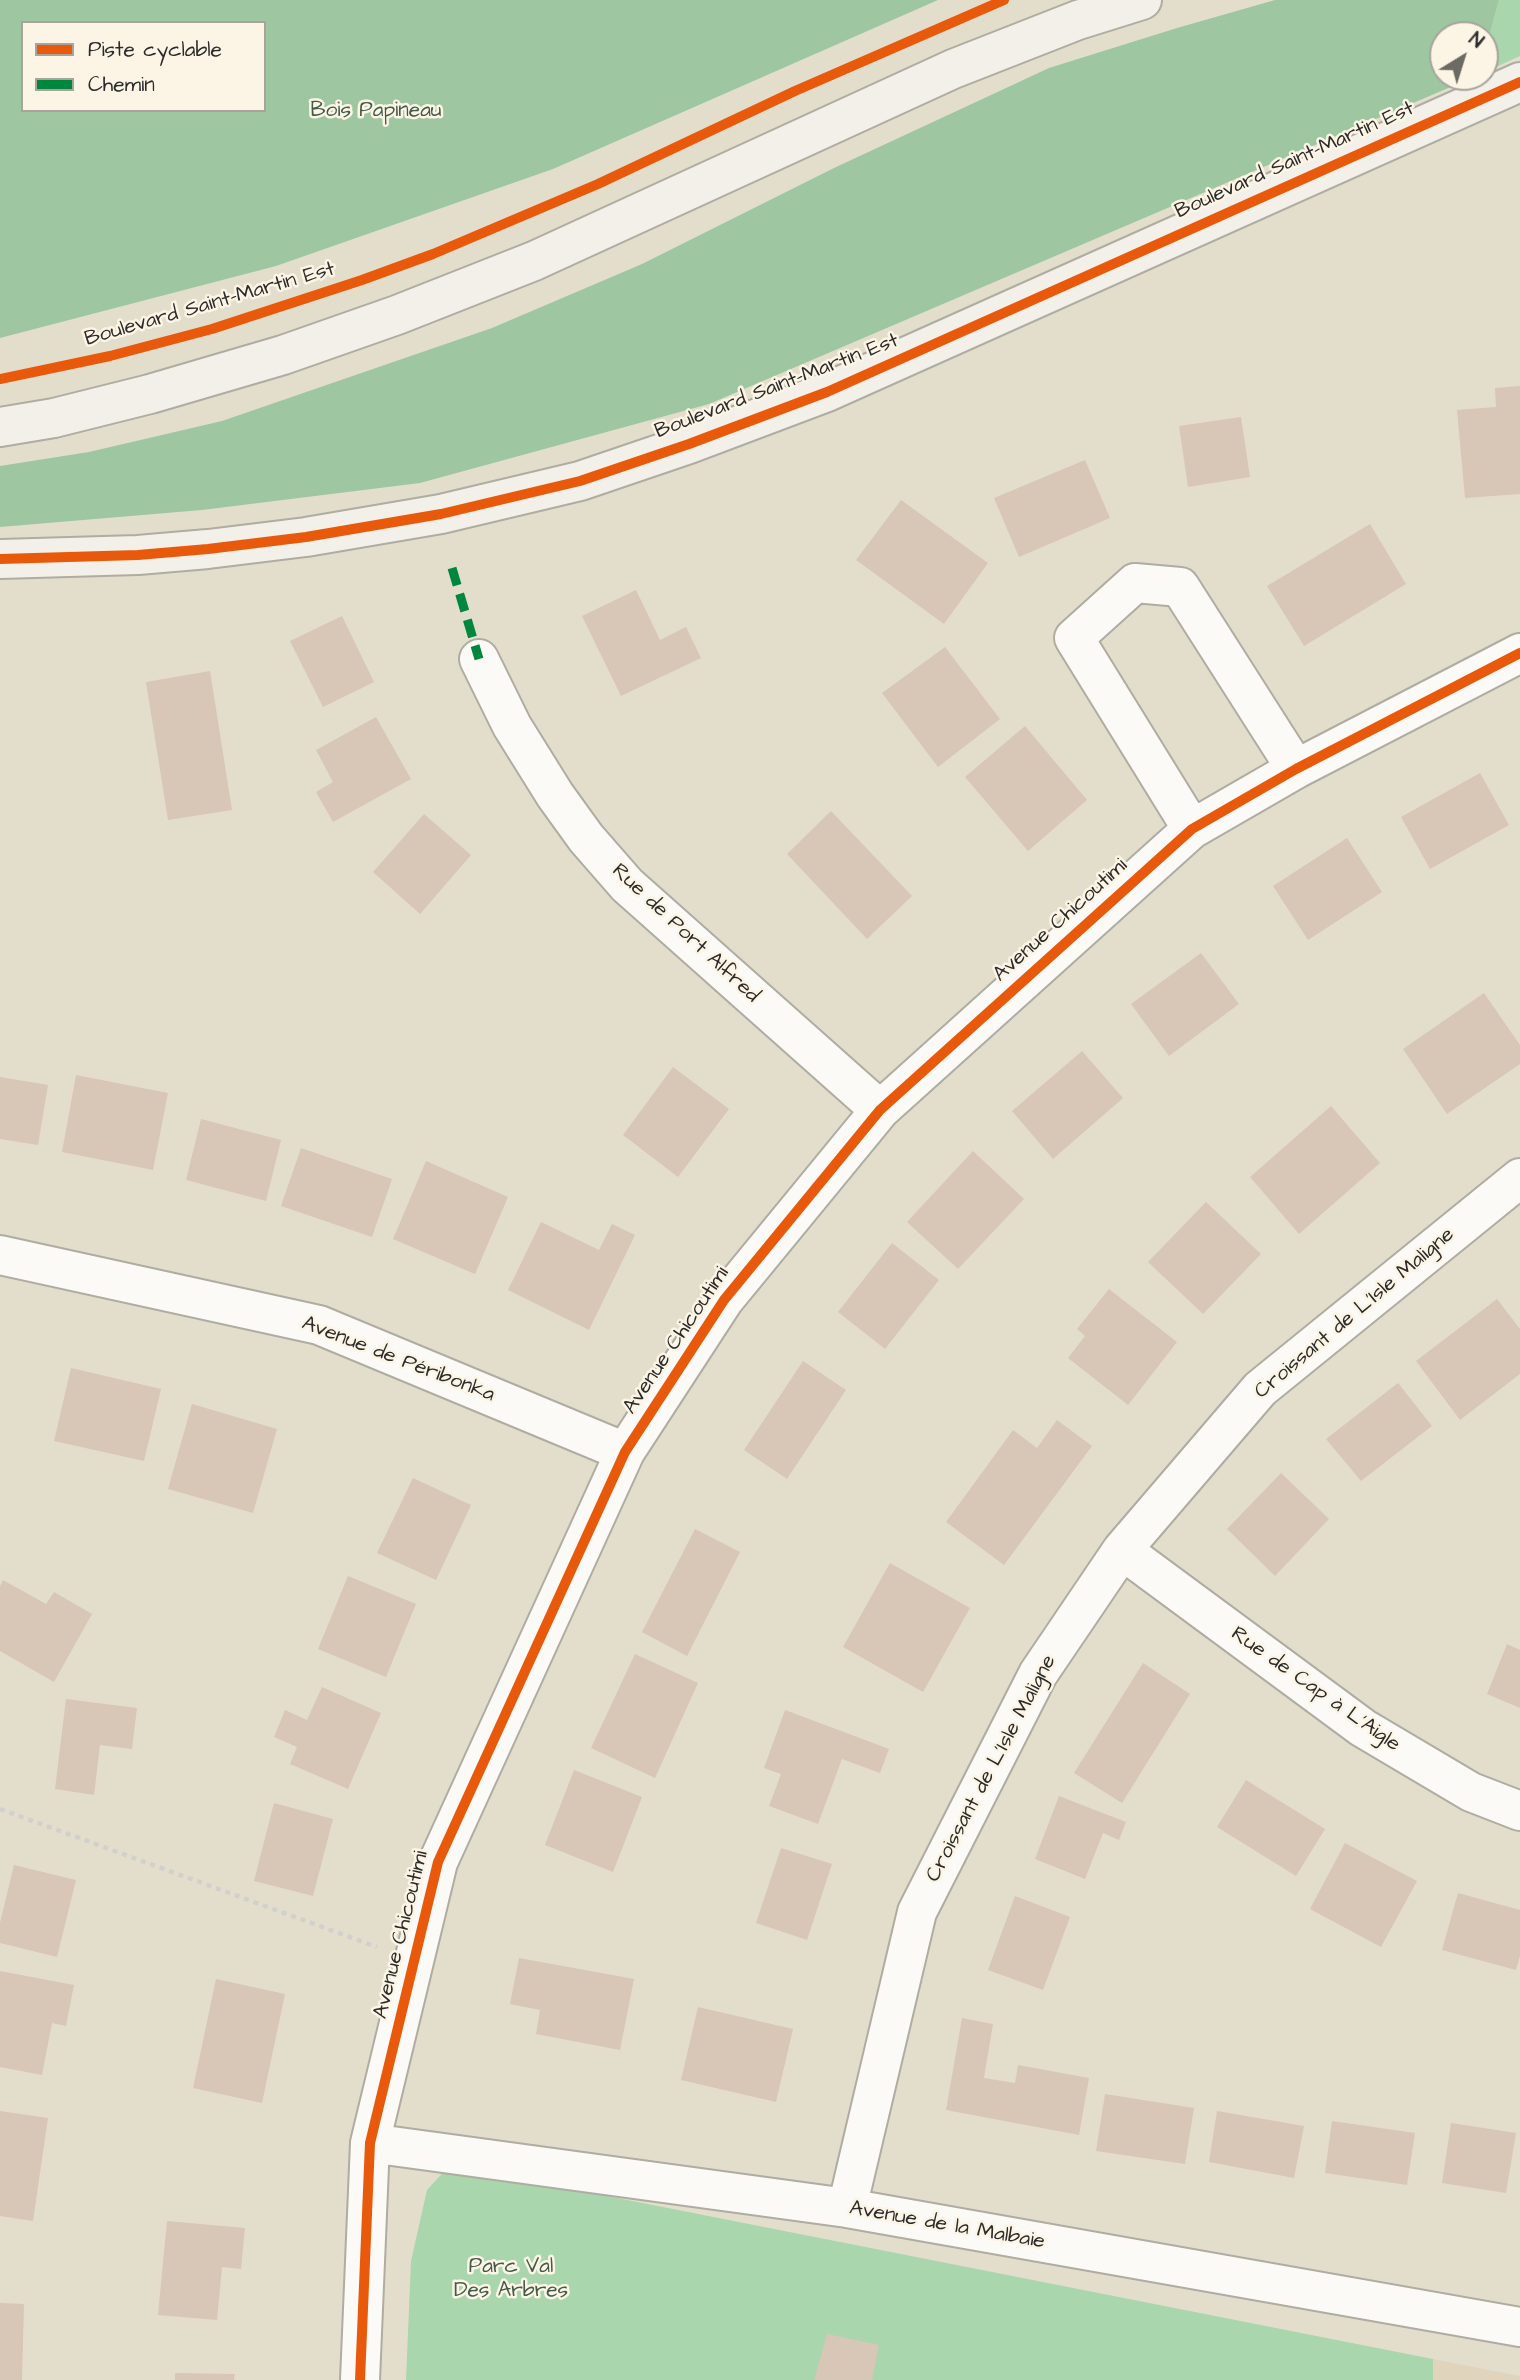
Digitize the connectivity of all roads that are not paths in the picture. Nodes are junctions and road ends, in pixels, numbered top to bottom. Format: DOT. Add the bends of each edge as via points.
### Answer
graph roads {
  1 [pos="1142,0"];
  2 [pos="1520,82"];
  3 [pos="0,428"];
  4 [pos="0,559"];
  5 [pos="1520,653"];
  6 [pos="479,659"];
  7 [pos="1296,769"];
  8 [pos="1192,829"];
  9 [pos="880,1110"];
  10 [pos="1519,1181"];
  11 [pos="0,1255"];
  12 [pos="625,1452"];
  13 [pos="1122,1550"];
  14 [pos="1520,1811"];
  15 [pos="370,2143"];
  16 [pos="847,2208"];
  17 [pos="1520,2327"];
  18 [pos="360,2380"];
  1 -- 3 [label="main road" via="953,69 534,261 397,315 150,394"];
  2 -- 4 [label="main road, Boulevard Saint-Martin Est" via="839,387 580,481 441,514 306,537 208,550"];
  5 -- 7 [label="street, Avenue Chicoutimi"];
  6 -- 9 [label="street, Rue de Port Alfred" via="512,726 555,795 627,886"];
  7 -- 8 [label="street, Avenue Chicoutimi"];
  7 -- 8 [label="street" via="1180,587 1135,583 1074,638"];
  8 -- 9 [label="street, Avenue Chicoutimi"];
  9 -- 12 [label="street, Avenue Chicoutimi" via="724,1300"];
  10 -- 13 [label="street, Croissant de L'Isle Maligne" via="1260,1389"];
  11 -- 12 [label="street, Avenue de Péribonka" via="319,1325"];
  12 -- 15 [label="street, Avenue Chicoutimi" via="438,1862"];
  13 -- 14 [label="street, Rue de Cap à L'Aigle" via="1363,1728 1471,1792"];
  13 -- 16 [label="street, Croissant de L'Isle Maligne" via="1038,1674 917,1912"];
  15 -- 16 [label="street, Avenue de la Malbaie"];
  15 -- 18 [label="street, Avenue Chicoutimi"];
  16 -- 17 [label="street, Avenue de la Malbaie"];
}
